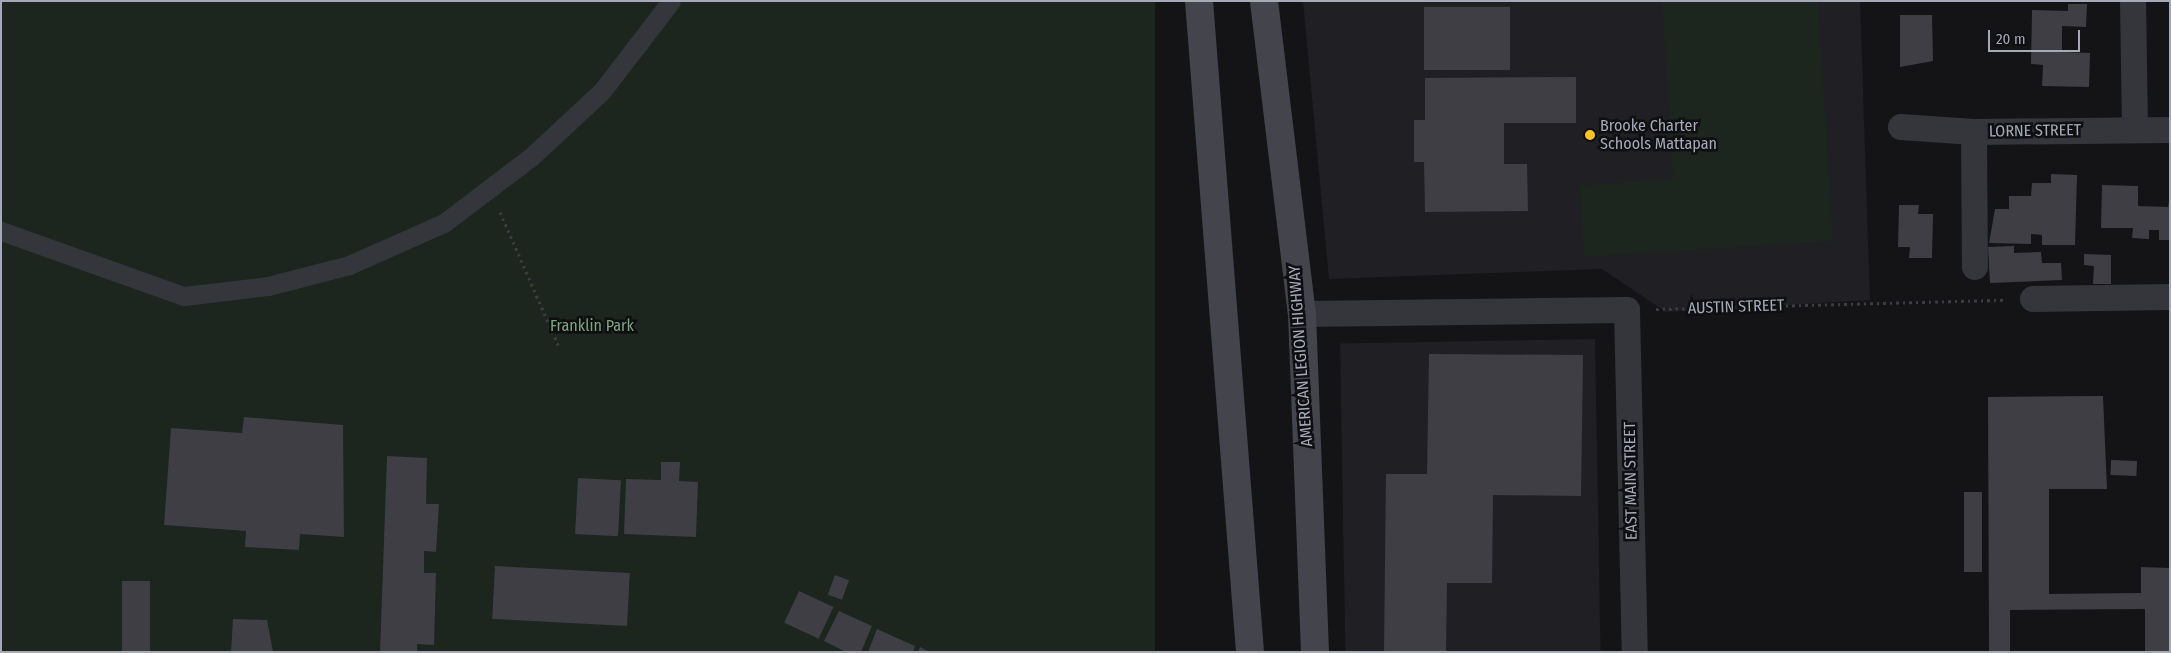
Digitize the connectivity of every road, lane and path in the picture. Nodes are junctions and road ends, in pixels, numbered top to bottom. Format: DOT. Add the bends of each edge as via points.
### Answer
graph roads {
  1 [pos="671,1"];
  2 [pos="1199,1"];
  3 [pos="1264,1"];
  4 [pos="2134,1"];
  5 [pos="1901,127"];
  6 [pos="2135,130"];
  7 [pos="2170,130"];
  8 [pos="1974,132"];
  9 [pos="490,188"];
  10 [pos="1,231"];
  11 [pos="1975,268"];
  12 [pos="2170,297"];
  13 [pos="2033,299"];
  14 [pos="1627,310"];
  15 [pos="1302,314"];
  16 [pos="558,345"];
  17 [pos="1250,652"];
  18 [pos="1315,652"];
  19 [pos="1635,652"];
  1 -- 9 [label="street" via="602,91"];
  2 -- 17 [label="main road"];
  3 -- 15 [label="main road, AMERICAN LEGION HIGHWAY"];
  4 -- 6 [label="street"];
  5 -- 8 [label="street, LORNE STREET"];
  6 -- 7 [label="street, LORNE STREET"];
  6 -- 8 [label="street, LORNE STREET"];
  8 -- 11 [label="street"];
  9 -- 10 [label="street" via="444,223 349,265 268,286 184,296"];
  9 -- 16 [label="path"];
  12 -- 13 [label="street"];
  13 -- 14 [label="path, AUSTIN STREET"];
  14 -- 15 [label="street"];
  14 -- 19 [label="street, EAST MAIN STREET"];
  15 -- 18 [label="main road, AMERICAN LEGION HIGHWAY"];
}
